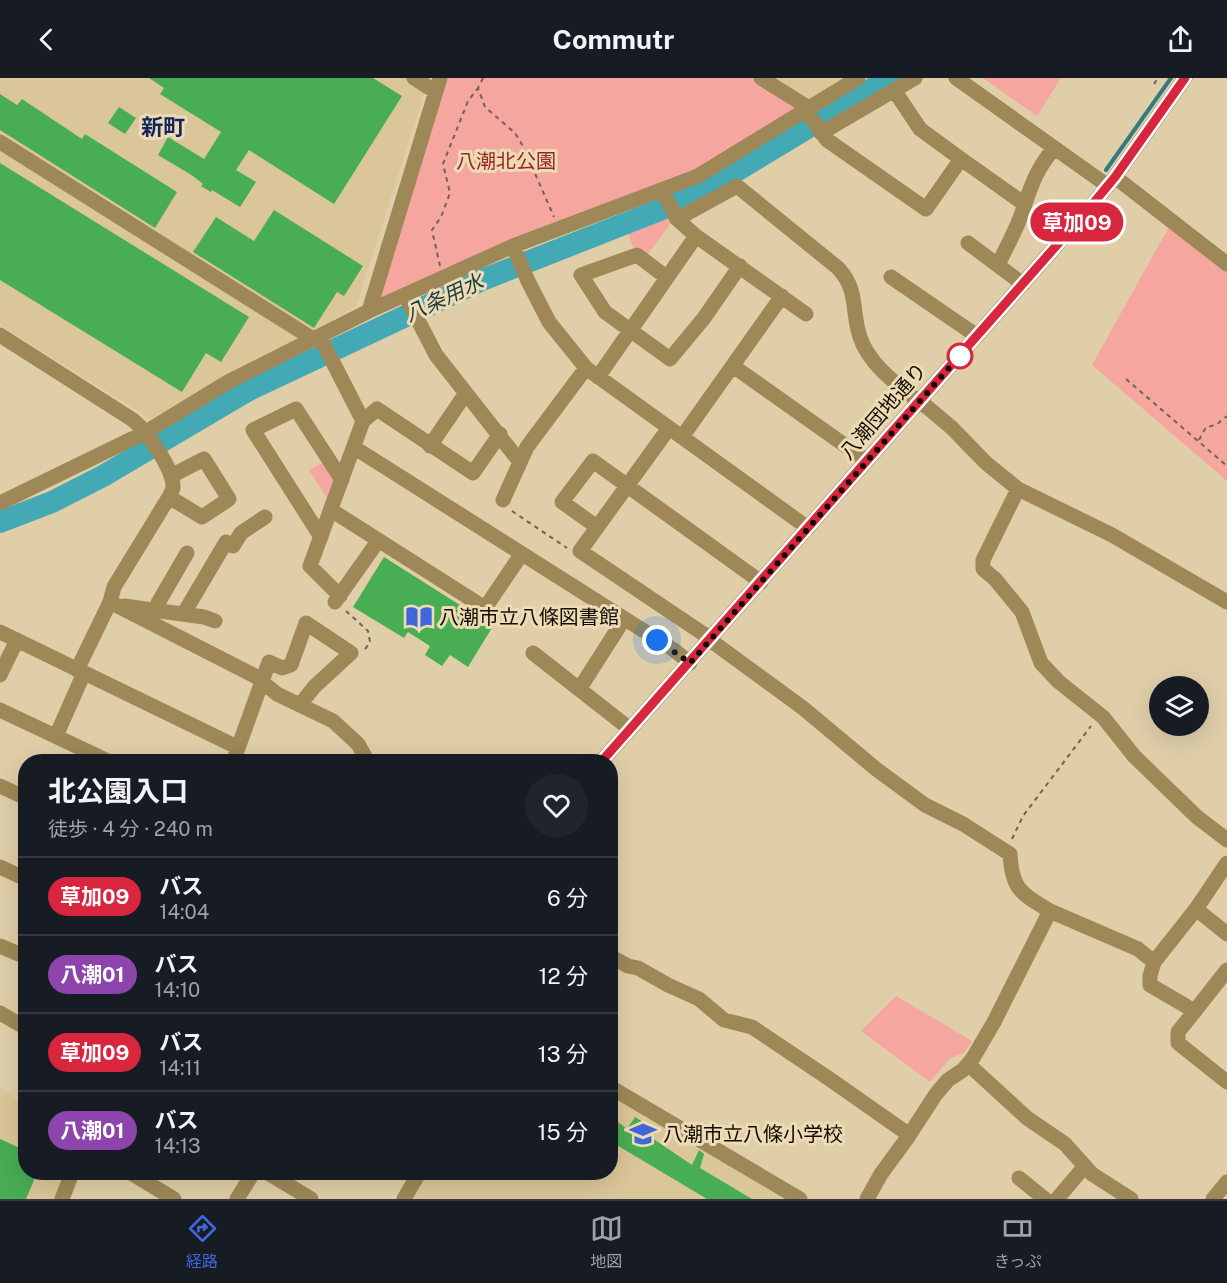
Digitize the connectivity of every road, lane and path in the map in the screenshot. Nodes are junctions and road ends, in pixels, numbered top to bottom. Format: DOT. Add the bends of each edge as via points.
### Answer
graph roads {
  1 [pos="414,78"];
  2 [pos="483,78"];
  3 [pos="761,78"];
  4 [pos="858,78"];
  5 [pos="915,78"];
  6 [pos="956,78"];
  7 [pos="1158,78"];
  8 [pos="1185,78"];
  9 [pos="1154,84"];
  10 [pos="438,85"];
  11 [pos="478,87"];
  12 [pos="894,90"];
  13 [pos="808,110"];
  14 [pos="819,131"];
  15 [pos="0,142"];
  16 [pos="1054,148"];
  17 [pos="961,159"];
  18 [pos="1112,182"];
  19 [pos="662,190"];
  20 [pos="1023,203"];
  21 [pos="677,219"];
  22 [pos="559,228"];
  23 [pos="696,236"];
  24 [pos="968,243"];
  25 [pos="514,250"];
  26 [pos="1227,264"];
  27 [pos="998,265"];
  28 [pos="740,266"];
  29 [pos="666,277"];
  30 [pos="891,277"];
  31 [pos="443,278"];
  32 [pos="1023,284"];
  33 [pos="782,296"];
  34 [pos="407,299"];
  35 [pos="369,311"];
  36 [pos="806,314"];
  37 [pos="630,331"];
  38 [pos="0,335"];
  39 [pos="977,336"];
  40 [pos="319,340"];
  41 [pos="734,366"];
  42 [pos="592,372"];
  43 [pos="1126,379"];
  44 [pos="466,393"];
  45 [pos="919,402"];
  46 [pos="1227,416"];
  47 [pos="363,421"];
  48 [pos="146,432"];
  49 [pos="676,433"];
  50 [pos="500,434"];
  51 [pos="1199,440"];
  52 [pos="430,446"];
  53 [pos="355,448"];
  54 [pos="867,461"];
  55 [pos="520,462"];
  56 [pos="1227,466"];
  57 [pos="171,476"];
  58 [pos="342,480"];
  59 [pos="628,486"];
  60 [pos="1018,489"];
  61 [pos="170,497"];
  62 [pos="503,500"];
  63 [pos="0,503"];
  64 [pos="331,510"];
  65 [pos="266,517"];
  66 [pos="597,526"];
  67 [pos="808,528"];
  68 [pos="321,537"];
  69 [pos="378,541"];
  70 [pos="580,551"];
  71 [pos="187,553"];
  72 [pos="521,555"];
  73 [pos="761,582"];
  74 [pos="336,601"];
  75 [pos="1227,602"];
  76 [pos="111,603"];
  77 [pos="156,610"];
  78 [pos="186,614"];
  79 [pos="624,619"];
  80 [pos="215,621"];
  81 [pos="0,632"];
  82 [pos="711,639"];
  83 [pos="17,640"];
  84 [pos="351,653"];
  85 [pos="533,653"];
  86 [pos="690,663"];
  87 [pos="80,671"];
  88 [pos="0,675"];
  89 [pos="262,683"];
  90 [pos="580,688"];
  91 [pos="300,705"];
  92 [pos="0,710"];
  93 [pos="1094,723"];
  94 [pos="630,729"];
  95 [pos="56,736"];
  96 [pos="93,754"];
  97 [pos="232,754"];
  98 [pos="239,754"];
  99 [pos="364,754"];
  100 [pos="608,754"];
  101 [pos="0,786"];
  102 [pos="18,794"];
  103 [pos="1227,840"];
  104 [pos="1010,854"];
  105 [pos="1227,863"];
  106 [pos="0,867"];
  107 [pos="18,875"];
  108 [pos="1196,909"];
  109 [pos="1050,911"];
  110 [pos="1227,934"];
  111 [pos="0,946"];
  112 [pos="18,954"];
  113 [pos="618,960"];
  114 [pos="1154,962"];
  115 [pos="1227,970"];
  116 [pos="1194,1012"];
  117 [pos="0,1013"];
  118 [pos="18,1023"];
  119 [pos="968,1064"];
  120 [pos="1227,1082"];
  121 [pos="618,1092"];
  122 [pos="908,1134"];
  123 [pos="1084,1167"];
  124 [pos="1019,1178"];
  125 [pos="69,1180"];
  126 [pos="143,1180"];
  127 [pos="249,1180"];
  128 [pos="280,1180"];
  129 [pos="414,1180"];
  130 [pos="1227,1182"];
  131 [pos="62,1199"];
  132 [pos="174,1199"];
  133 [pos="237,1199"];
  134 [pos="311,1199"];
  135 [pos="404,1199"];
  136 [pos="800,1199"];
  137 [pos="867,1199"];
  138 [pos="1045,1199"];
  139 [pos="1057,1199"];
  140 [pos="1131,1199"];
  141 [pos="1213,1199"];
  1 -- 10 [label="street"];
  2 -- 11 [label="path"];
  3 -- 13 [label="street"];
  4 -- 13 [label="street"];
  5 -- 12 [label="street"];
  6 -- 16 [label="street"];
  7 -- 9 [label="path"];
  8 -- 18 [label="street, 八潮団地通り"];
  10 -- 35 [label="street"];
  11 -- 22 [label="path" via="485,107 515,133 523,146"];
  11 -- 31 [label="path" via="468,101 443,165 450,194 432,230"];
  12 -- 14 [label="street"];
  12 -- 17 [label="street" via="920,129"];
  13 -- 14 [label="street"];
  13 -- 19 [label="street" via="698,176"];
  14 -- 17 [label="street" via="926,209"];
  15 -- 40 [label="street"];
  16 -- 18 [label="street"];
  16 -- 20 [label="street" via="1038,168"];
  17 -- 20 [label="street"];
  18 -- 26 [label="street"];
  18 -- 32 [label="street, 八潮団地通り"];
  19 -- 21 [label="street"];
  19 -- 22 [label="street"];
  20 -- 27 [label="street"];
  21 -- 23 [label="street"];
  21 -- 45 [label="street" via="737,186 845,275 851,286 861,341 885,375"];
  22 -- 25 [label="street"];
  23 -- 28 [label="street"];
  23 -- 29 [label="street"];
  24 -- 27 [label="street"];
  25 -- 31 [label="street"];
  25 -- 42 [label="street" via="549,322"];
  27 -- 32 [label="street"];
  28 -- 33 [label="street"];
  28 -- 37 [label="street" via="670,359"];
  29 -- 37 [label="street"];
  29 -- 37 [label="street" via="637,255 581,275 605,312"];
  30 -- 39 [label="street"];
  31 -- 34 [label="street"];
  32 -- 39 [label="street, 八潮団地通り"];
  33 -- 36 [label="street"];
  33 -- 41 [label="street"];
  34 -- 35 [label="street"];
  34 -- 44 [label="street" via="436,355"];
  35 -- 40 [label="street"];
  37 -- 42 [label="street"];
  38 -- 48 [label="street"];
  39 -- 45 [label="street, 八潮団地通り"];
  40 -- 47 [label="street"];
  40 -- 48 [label="street" via="228,382"];
  41 -- 49 [label="street"];
  41 -- 54 [label="street"];
  42 -- 49 [label="street"];
  42 -- 55 [label="street" via="527,447"];
  43 -- 51 [label="path"];
  44 -- 50 [label="street"];
  44 -- 52 [label="street"];
  45 -- 54 [label="street, 八潮団地通り"];
  45 -- 60 [label="street"];
  46 -- 51 [label="path" via="1206,427"];
  47 -- 52 [label="street" via="377,409"];
  47 -- 53 [label="street"];
  48 -- 57 [label="street"];
  48 -- 63 [label="street"];
  49 -- 59 [label="street"];
  49 -- 67 [label="street"];
  50 -- 52 [label="street" via="473,473"];
  50 -- 55 [label="street"];
  51 -- 56 [label="path"];
  53 -- 58 [label="street"];
  53 -- 72 [label="street"];
  54 -- 67 [label="street, 八潮団地通り"];
  55 -- 62 [label="street"];
  57 -- 61 [label="street"];
  57 -- 61 [label="street" via="204,459 229,500 202,517"];
  58 -- 64 [label="street"];
  58 -- 68 [label="street" via="296,409 253,430"];
  59 -- 66 [label="street"];
  59 -- 66 [label="street" via="593,461 562,502"];
  59 -- 73 [label="street"];
  60 -- 75 [label="street" via="1112,535"];
  60 -- 103 [label="street" via="983,560 983,569 1022,612 1041,663 1103,717 1134,756 1197,817"];
  61 -- 76 [label="street" via="114,587"];
  62 -- 70 [label="path" via="521,518 575,553"];
  64 -- 68 [label="street"];
  64 -- 69 [label="street"];
  65 -- 78 [label="street" via="241,533 233,546 226,542"];
  66 -- 70 [label="street"];
  67 -- 73 [label="street, 八潮団地通り"];
  68 -- 74 [label="street" via="310,566"];
  69 -- 72 [label="street" via="485,608"];
  69 -- 74 [label="street"];
  70 -- 82 [label="street"];
  71 -- 77 [label="street"];
  72 -- 79 [label="street"];
  73 -- 82 [label="street, 八潮団地通り"];
  74 -- 84 [label="path" via="368,631 367,647 357,657"];
  76 -- 77 [label="street"];
  76 -- 87 [label="street"];
  76 -- 89 [label="street"];
  77 -- 78 [label="street"];
  78 -- 80 [label="street"];
  79 -- 86 [label="street"];
  79 -- 90 [label="street"];
  81 -- 83 [label="street"];
  82 -- 86 [label="street, 八潮団地通り"];
  82 -- 104 [label="street" via="925,805"];
  83 -- 87 [label="street"];
  83 -- 88 [label="street"];
  84 -- 89 [label="street" via="306,623 291,665 282,668 269,662"];
  84 -- 91 [label="street"];
  85 -- 90 [label="street"];
  86 -- 94 [label="street, 八潮団地通り"];
  87 -- 95 [label="street"];
  87 -- 97 [label="street"];
  89 -- 91 [label="street"];
  89 -- 98 [label="street"];
  90 -- 94 [label="street"];
  91 -- 99 [label="street" via="333,721"];
  92 -- 95 [label="street"];
  93 -- 104 [label="path" via="1023,816"];
  94 -- 100 [label="street, 八潮団地通り"];
  95 -- 96 [label="street"];
  101 -- 102 [label="street"];
  104 -- 109 [label="street" via="1011,876 1017,887"];
  105 -- 108 [label="street"];
  106 -- 107 [label="street"];
  108 -- 110 [label="street"];
  108 -- 114 [label="street"];
  109 -- 114 [label="street" via="1138,949"];
  109 -- 119 [label="street" via="994,1022"];
  111 -- 112 [label="street"];
  113 -- 122 [label="street" via="699,999 724,1020 752,1027"];
  114 -- 116 [label="street" via="1150,985"];
  115 -- 116 [label="street"];
  116 -- 120 [label="street" via="1178,1032 1178,1043"];
  117 -- 118 [label="street"];
  119 -- 122 [label="street" via="948,1080"];
  119 -- 123 [label="street" via="1027,1118 1065,1144"];
  121 -- 136 [label="street"];
  122 -- 137 [label="street"];
  123 -- 139 [label="street"];
  123 -- 140 [label="street"];
  124 -- 138 [label="street"];
  125 -- 131 [label="street"];
  126 -- 132 [label="street"];
  127 -- 133 [label="street"];
  128 -- 134 [label="street"];
  129 -- 135 [label="street"];
  130 -- 141 [label="street"];
}
